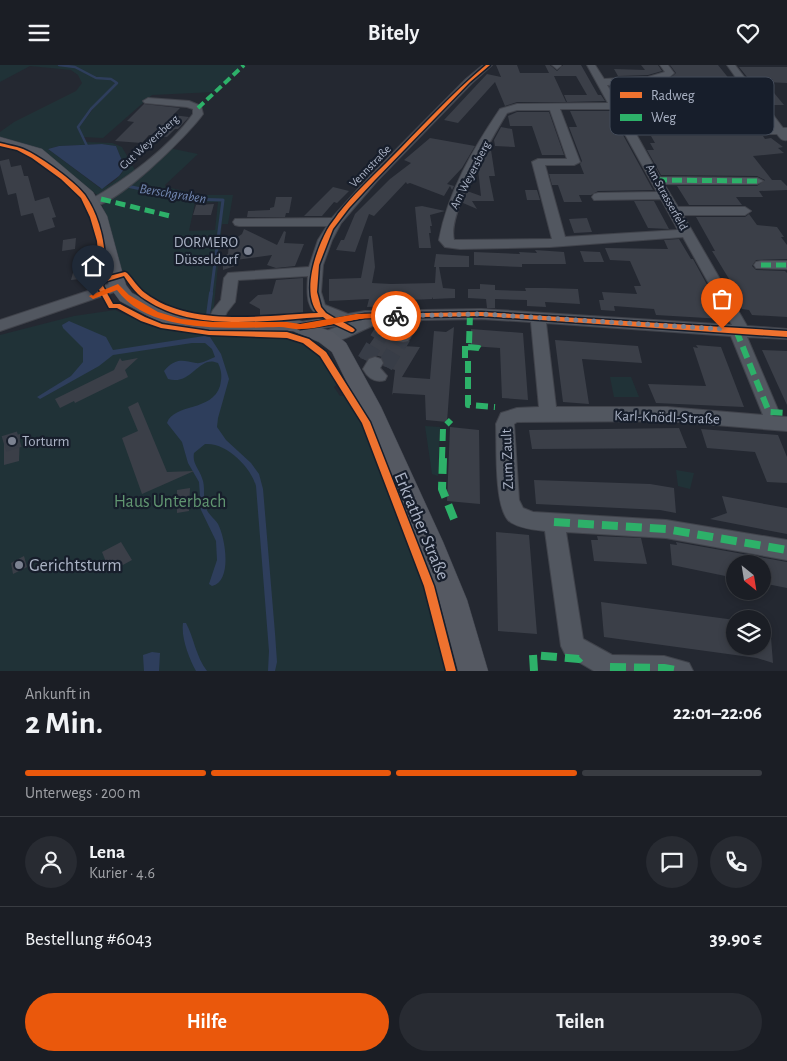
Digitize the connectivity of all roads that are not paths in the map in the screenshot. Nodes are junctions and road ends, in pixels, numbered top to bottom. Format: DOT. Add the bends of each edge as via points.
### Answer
graph roads {
  1 [pos="488,65"];
  2 [pos="591,65"];
  3 [pos="664,65"];
  4 [pos="731,65"];
  5 [pos="663,77"];
  6 [pos="740,77"];
  7 [pos="601,82"];
  8 [pos="610,82"];
  9 [pos="610,97"];
  10 [pos="148,101"];
  11 [pos="554,106"];
  12 [pos="610,106"];
  13 [pos="774,121"];
  14 [pos="784,134"];
  15 [pos="632,135"];
  16 [pos="0,141"];
  17 [pos="757,181"];
  18 [pos="632,185"];
  19 [pos="661,186"];
  20 [pos="744,190"];
  21 [pos="598,197"];
  22 [pos="94,203"];
  23 [pos="675,211"];
  24 [pos="745,211"];
  25 [pos="239,222"];
  26 [pos="335,222"];
  27 [pos="687,233"];
  28 [pos="558,241"];
  29 [pos="761,265"];
  30 [pos="787,265"];
  31 [pos="319,268"];
  32 [pos="121,291"];
  33 [pos="318,308"];
  34 [pos="538,318"];
  35 [pos="347,323"];
  36 [pos="7,324"];
  37 [pos="214,325"];
  38 [pos="298,326"];
  39 [pos="739,330"];
  40 [pos="787,334"];
  41 [pos="332,343"];
  42 [pos="769,410"];
  43 [pos="548,414"];
  44 [pos="787,424"];
  45 [pos="554,522"];
  46 [pos="787,550"];
  47 [pos="611,669"];
  48 [pos="473,671"];
  49 [pos="681,671"];
  1 -- 26 [label="street, Vennstraße"];
  2 -- 7 [label="street, Am Strasserfeld"];
  3 -- 5 [label="street" via="670,73"];
  4 -- 6 [label="street"];
  7 -- 8 [label="street"];
  7 -- 9 [label="street, Am Strasserfeld"];
  10 -- 22 [label="street, Gut Weyersberg" via="189,104 198,108 198,114 169,146"];
  11 -- 12 [label="street, Am Weyersberg"];
  11 -- 28 [label="street" via="574,162 538,162"];
  11 -- 28 [label="street, Am Weyersberg" via="518,107 503,111 456,195 446,240 460,245"];
  13 -- 14 [label="street"];
  15 -- 19 [label="street, Am Strasserfeld"];
  16 -- 22 [label="main road" via="36,152 81,187"];
  17 -- 19 [label="street"];
  18 -- 19 [label="street"];
  19 -- 20 [label="street" via="703,184 711,185 715,190"];
  19 -- 21 [label="street"];
  19 -- 23 [label="street, Am Strasserfeld"];
  22 -- 32 [label="main road"];
  23 -- 24 [label="street"];
  23 -- 27 [label="street, Am Strasserfeld"];
  25 -- 26 [label="street"];
  26 -- 31 [label="street, Vennstraße" via="325,240"];
  27 -- 28 [label="street"];
  27 -- 39 [label="street, Am Strasserfeld"];
  29 -- 30 [label="street"];
  31 -- 33 [label="street, Vennstraße" via="314,293"];
  31 -- 37 [label="street" via="233,276 228,302 220,310"];
  32 -- 36 [label="street"];
  32 -- 37 [label="main road" via="137,304 164,317"];
  33 -- 35 [label="street"];
  33 -- 38 [label="street"];
  34 -- 35 [label="street" via="481,314 399,327"];
  34 -- 39 [label="street"];
  34 -- 43 [label="street"];
  35 -- 38 [label="street"];
  35 -- 41 [label="street"];
  37 -- 38 [label="main road"];
  38 -- 41 [label="main road"];
  39 -- 40 [label="street"];
  39 -- 42 [label="street"];
  41 -- 48 [label="main road, Erkrather Straße" via="370,407 430,542 453,600"];
  43 -- 44 [label="street, Karl-Knödl-Straße" via="667,414"];
  43 -- 45 [label="street, Zum Zault" via="507,418 505,432 509,502 516,514 533,521"];
  45 -- 46 [label="street" via="666,529"];
  45 -- 47 [label="street" via="573,646"];
  47 -- 49 [label="street" via="664,668"];
}
